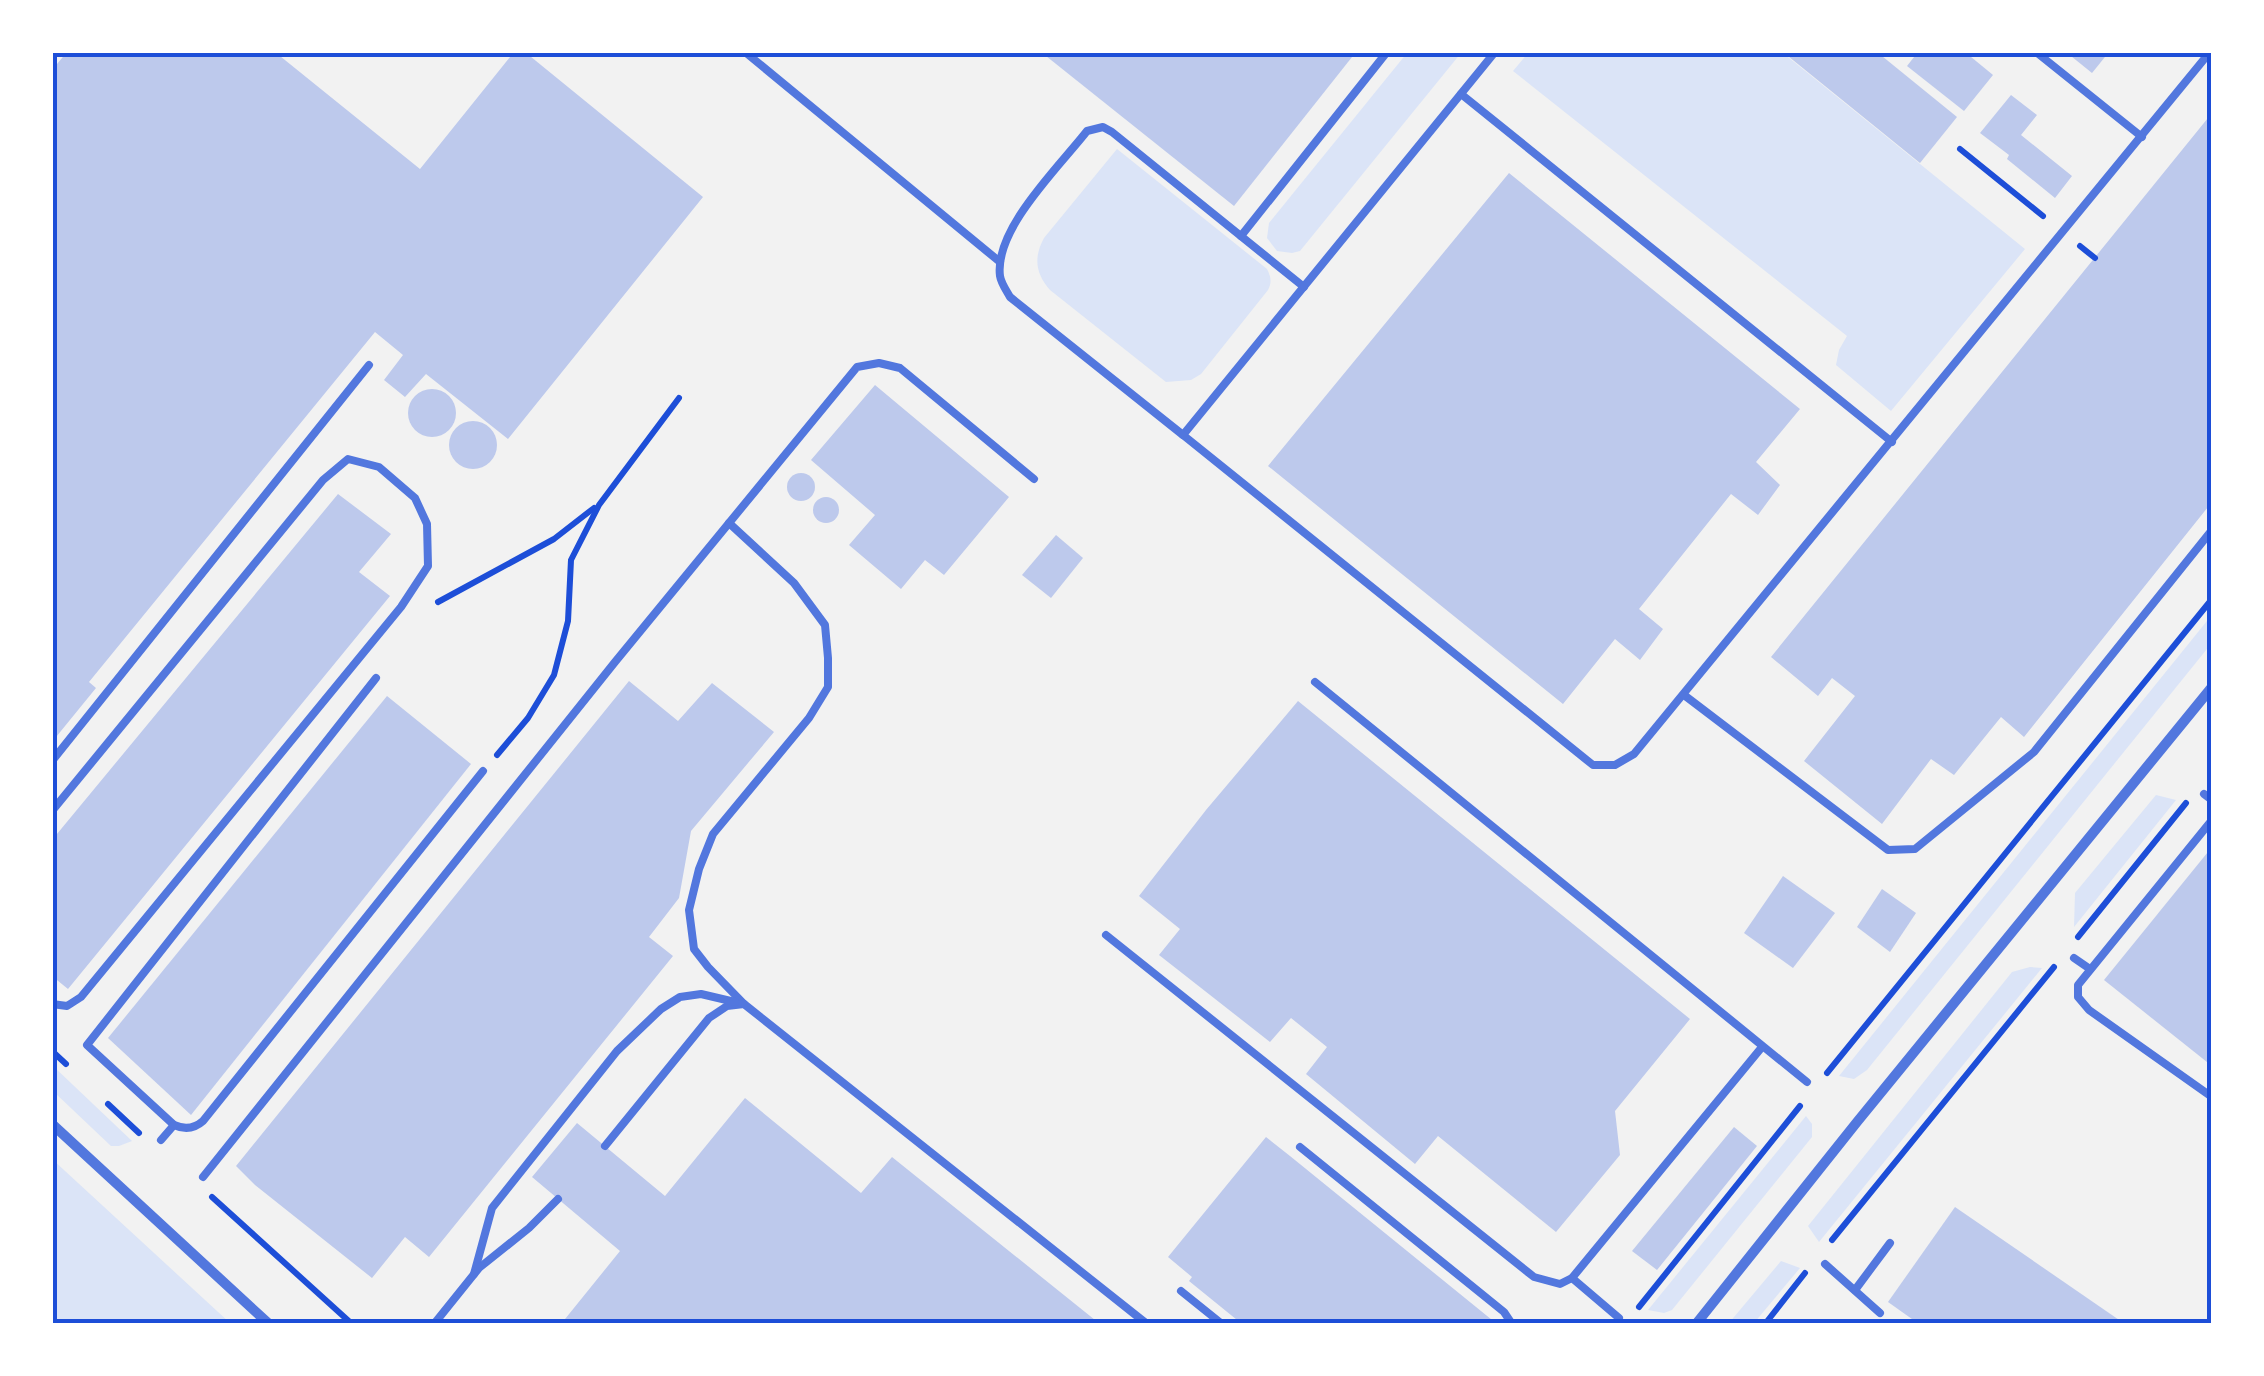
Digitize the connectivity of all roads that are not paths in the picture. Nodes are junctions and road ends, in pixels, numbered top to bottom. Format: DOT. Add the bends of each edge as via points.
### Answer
graph roads {
  1 [pos="745,52"];
  2 [pos="1388,52"];
  3 [pos="1495,52"];
  4 [pos="2036,52"];
  5 [pos="2210,52"];
  6 [pos="1462,94"];
  7 [pos="2142,136"];
  8 [pos="1240,236"];
  9 [pos="1000,262"];
  10 [pos="1304,287"];
  11 [pos="368,365"];
  12 [pos="1184,434"];
  13 [pos="1892,442"];
  14 [pos="1034,479"];
  15 [pos="729,523"];
  16 [pos="2212,530"];
  17 [pos="376,678"];
  18 [pos="1315,682"];
  19 [pos="2212,687"];
  20 [pos="1684,694"];
  21 [pos="52,761"];
  22 [pos="483,771"];
  23 [pos="52,811"];
  24 [pos="2212,820"];
  25 [pos="1106,935"];
  26 [pos="2074,958"];
  27 [pos="2090,970"];
  28 [pos="52,1004"];
  29 [pos="744,1004"];
  30 [pos="1762,1047"];
  31 [pos="1807,1082"];
  32 [pos="2212,1097"];
  33 [pos="52,1124"];
  34 [pos="174,1125"];
  35 [pos="161,1140"];
  36 [pos="604,1146"];
  37 [pos="1300,1148"];
  38 [pos="203,1177"];
  39 [pos="558,1199"];
  40 [pos="1890,1243"];
  41 [pos="1824,1264"];
  42 [pos="474,1274"];
  43 [pos="1572,1278"];
  44 [pos="1855,1290"];
  45 [pos="1181,1291"];
  46 [pos="1880,1313"];
  47 [pos="1618,1318"];
  48 [pos="269,1324"];
  49 [pos="434,1324"];
  50 [pos="1147,1324"];
  51 [pos="1222,1324"];
  52 [pos="1512,1324"];
  53 [pos="1696,1324"];
  1 -- 9 [label="lane"];
  2 -- 8 [label="lane"];
  3 -- 6 [label="lane"];
  4 -- 7 [label="lane"];
  5 -- 7 [label="lane"];
  6 -- 10 [label="lane"];
  6 -- 13 [label="lane"];
  7 -- 13 [label="lane"];
  8 -- 9 [label="lane" via="1103,128 1087,131 1016,218"];
  8 -- 10 [label="lane"];
  9 -- 12 [label="lane" via="1010,297"];
  10 -- 12 [label="lane"];
  11 -- 21 [label="lane"];
  12 -- 20 [label="lane" via="1594,765 1615,765 1634,754"];
  13 -- 20 [label="lane"];
  14 -- 15 [label="lane" via="900,368 879,363 857,367"];
  15 -- 29 [label="lane" via="794,583 825,625 828,658 828,687 808,718 713,834 689,910 694,949"];
  15 -- 38 [label="lane"];
  16 -- 20 [label="lane" via="2034,752 1915,849 1888,850"];
  17 -- 34 [label="lane" via="87,1045"];
  18 -- 30 [label="lane"];
  19 -- 53 [label="street"];
  22 -- 34 [label="lane" via="203,1121 182,1129"];
  23 -- 28 [label="lane" via="323,480 348,459 379,467 415,498 427,524 428,566 400,607 81,998"];
  24 -- 27 [label="lane"];
  25 -- 43 [label="lane" via="1534,1277 1560,1284"];
  26 -- 27 [label="lane"];
  27 -- 32 [label="lane" via="2078,984 2078,998 2088,1010"];
  29 -- 36 [label="lane" via="709,1018"];
  29 -- 42 [label="lane" via="680,996 618,1050 492,1208"];
  29 -- 50 [label="lane"];
  30 -- 31 [label="lane"];
  30 -- 43 [label="lane"];
  33 -- 48 [label="street"];
  34 -- 35 [label="lane"];
  37 -- 52 [label="lane"];
  39 -- 42 [label="lane"];
  40 -- 44 [label="lane"];
  41 -- 44 [label="lane"];
  42 -- 49 [label="lane"];
  43 -- 47 [label="lane"];
  44 -- 46 [label="lane"];
  45 -- 51 [label="lane"];
}
